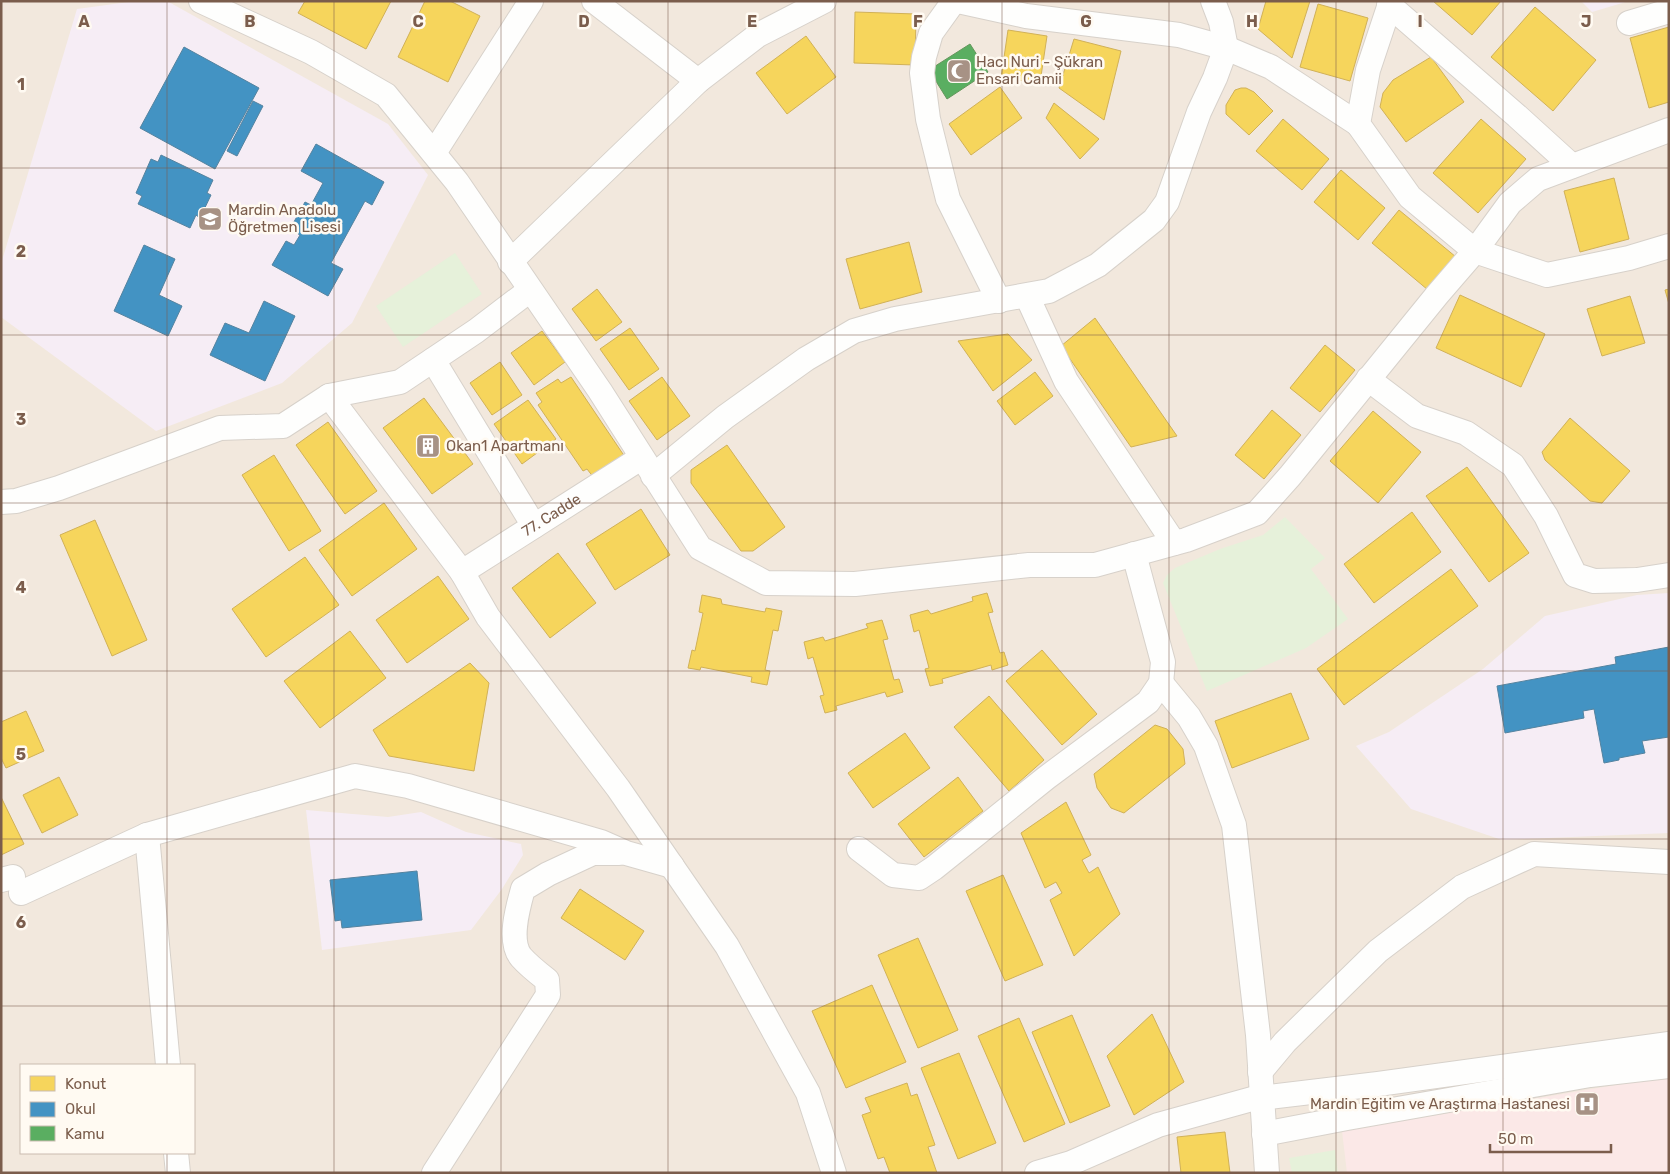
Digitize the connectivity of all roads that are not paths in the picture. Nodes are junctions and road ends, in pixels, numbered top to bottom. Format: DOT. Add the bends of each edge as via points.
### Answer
graph roads {
  1 [pos="201,1"];
  2 [pos="531,1"];
  3 [pos="594,1"];
  4 [pos="824,1"];
  5 [pos="956,1"];
  6 [pos="1213,1"];
  7 [pos="1390,3"];
  8 [pos="1669,11"];
  9 [pos="1629,23"];
  10 [pos="1226,48"];
  11 [pos="698,81"];
  12 [pos="1358,124"];
  13 [pos="1669,130"];
  14 [pos="434,154"];
  15 [pos="1572,166"];
  16 [pos="1669,246"];
  17 [pos="1475,251"];
  18 [pos="510,262"];
  19 [pos="530,290"];
  20 [pos="1027,296"];
  21 [pos="999,301"];
  22 [pos="433,360"];
  23 [pos="1368,379"];
  24 [pos="329,396"];
  25 [pos="647,467"];
  26 [pos="1,502"];
  27 [pos="534,526"];
  28 [pos="1174,543"];
  29 [pos="1134,554"];
  30 [pos="462,572"];
  31 [pos="1669,575"];
  32 [pos="1161,682"];
  33 [pos="147,835"];
  34 [pos="859,850"];
  35 [pos="626,852"];
  36 [pos="1669,862"];
  37 [pos="672,866"];
  38 [pos="11,883"];
  39 [pos="1658,1056"];
  40 [pos="168,1064"];
  41 [pos="1260,1072"];
  42 [pos="1262,1098"];
  43 [pos="1264,1134"];
  44 [pos="176,1154"];
  45 [pos="178,1173"];
  46 [pos="434,1173"];
  47 [pos="834,1173"];
  48 [pos="1037,1173"];
  49 [pos="1267,1173"];
  1 -- 14 [label="street" via="310,52 386,95"];
  2 -- 14 [label="street"];
  3 -- 11 [label="street"];
  4 -- 11 [label="street" via="758,35"];
  5 -- 10 [label="street" via="1026,16 1179,35"];
  5 -- 21 [label="street" via="931,33 924,57 922,73 928,119 948,199"];
  6 -- 10 [label="street"];
  7 -- 12 [label="street" via="1368,70"];
  7 -- 15 [label="street"];
  8 -- 9 [label="street"];
  10 -- 12 [label="street" via="1271,67"];
  10 -- 20 [label="street, 77. Cadde" via="1168,202 1154,220 1098,265 1049,291"];
  11 -- 18 [label="street"];
  12 -- 17 [label="street" via="1410,197"];
  13 -- 15 [label="street"];
  14 -- 18 [label="street" via="457,182"];
  15 -- 17 [label="street" via="1538,179 1510,203"];
  16 -- 17 [label="street" via="1547,275"];
  17 -- 23 [label="street"];
  18 -- 19 [label="street"];
  19 -- 22 [label="street"];
  19 -- 25 [label="street" via="600,391"];
  20 -- 21 [label="street, 77. Cadde"];
  20 -- 28 [label="street" via="1066,381"];
  21 -- 25 [label="street, 77. Cadde" via="895,319 854,331"];
  22 -- 24 [label="street" via="400,382"];
  22 -- 27 [label="street"];
  23 -- 28 [label="street" via="1257,513"];
  23 -- 31 [label="street" via="1417,416 1466,433 1513,465 1546,516 1576,575 1594,581"];
  24 -- 26 [label="street" via="283,426 220,428 59,488 16,501"];
  24 -- 30 [label="street"];
  25 -- 27 [label="street, 77. Cadde"];
  25 -- 29 [label="street" via="700,548 766,583 855,584 1029,565 1095,565"];
  27 -- 30 [label="street, 77. Cadde"];
  28 -- 29 [label="street"];
  29 -- 32 [label="street" via="1164,662"];
  30 -- 37 [label="street" via="488,618 618,788"];
  32 -- 34 [label="street" via="1148,702 919,878 893,875"];
  32 -- 41 [label="street" via="1189,717 1206,746 1234,824"];
  33 -- 35 [label="street" via="355,776 408,786"];
  33 -- 38 [label="street"];
  33 -- 40 [label="street"];
  35 -- 37 [label="street"];
  35 -- 46 [label="street" via="593,853 523,889 515,938 520,955 547,980 548,995"];
  36 -- 41 [label="street" via="1534,854 1462,887 1378,951 1285,1042"];
  37 -- 47 [label="street" via="727,946 808,1093"];
  39 -- 42 [label="street"];
  39 -- 43 [label="street" via="1580,1077"];
  41 -- 42 [label="street"];
  42 -- 43 [label="street"];
  42 -- 48 [label="street" via="1158,1126"];
  43 -- 49 [label="street"];
  44 -- 45 [label="street"];
}
